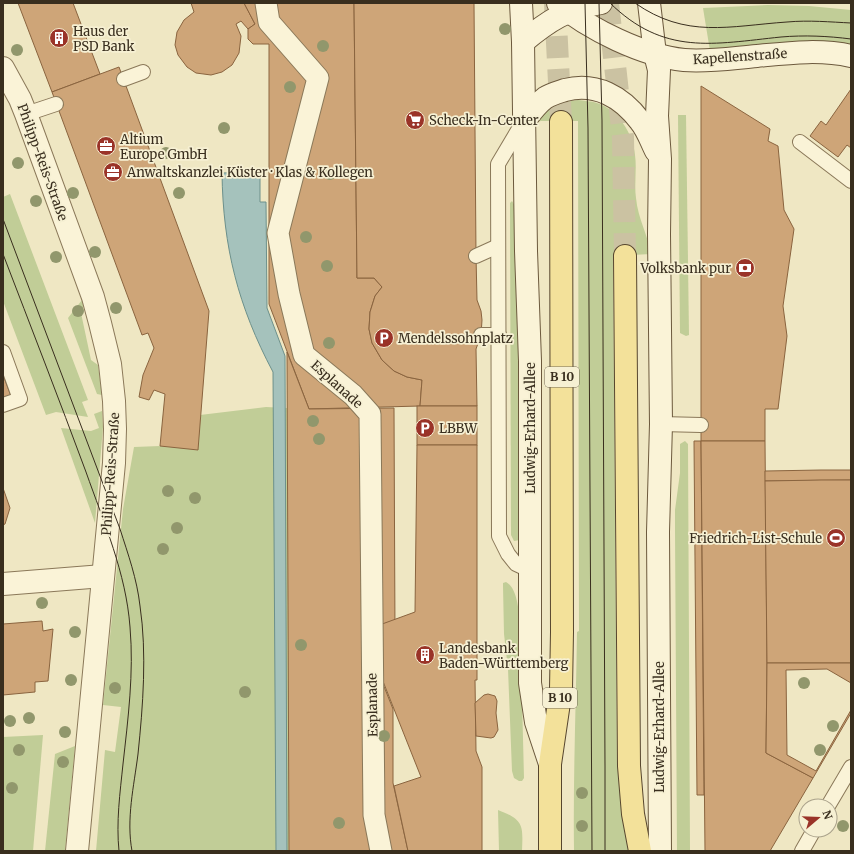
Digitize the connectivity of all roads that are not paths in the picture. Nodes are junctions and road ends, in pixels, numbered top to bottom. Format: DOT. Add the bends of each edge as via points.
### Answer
graph roads {
  1 [pos="266,3"];
  2 [pos="521,3"];
  3 [pos="601,3"];
  4 [pos="650,3"];
  5 [pos="563,7"];
  6 [pos="523,42"];
  7 [pos="656,54"];
  8 [pos="851,56"];
  9 [pos="3,68"];
  10 [pos="143,72"];
  11 [pos="124,79"];
  12 [pos="56,104"];
  13 [pos="26,114"];
  14 [pos="525,120"];
  15 [pos="561,122"];
  16 [pos="800,142"];
  17 [pos="660,159"];
  18 [pos="851,181"];
  19 [pos="498,246"];
  20 [pos="476,256"];
  21 [pos="625,256"];
  22 [pos="481,335"];
  23 [pos="498,335"];
  24 [pos="3,352"];
  25 [pos="3,405"];
  26 [pos="661,424"];
  27 [pos="701,426"];
  28 [pos="531,570"];
  29 [pos="103,576"];
  30 [pos="3,584"];
  31 [pos="550,764"];
  32 [pos="851,766"];
  33 [pos="833,798"];
  34 [pos="374,815"];
  35 [pos="809,838"];
  36 [pos="77,851"];
  37 [pos="370,851"];
  38 [pos="381,851"];
  39 [pos="550,851"];
  40 [pos="640,851"];
  41 [pos="660,851"];
  42 [pos="802,851"];
  1 -- 34 [label="street, Esplanade" via="269,22 318,78 278,233 304,355 353,395 370,414"];
  2 -- 6 [label="main road, Ludwig-Erhard-Allee"];
  3 -- 5 [label="main road"];
  4 -- 7 [label="main road, Ludwig-Erhard-Allee"];
  5 -- 6 [label="main road"];
  5 -- 7 [label="main road, Kapellenstraße" via="600,32"];
  6 -- 14 [label="main road, Ludwig-Erhard-Allee"];
  7 -- 8 [label="main road, Kapellenstraße" via="683,60 820,52"];
  7 -- 17 [label="main road, Ludwig-Erhard-Allee" via="659,70"];
  9 -- 13 [label="main road, Philipp-Reis-Straße"];
  10 -- 11 [label="lane"];
  12 -- 13 [label="lane"];
  13 -- 29 [label="main road, Philipp-Reis-Straße" via="93,296 110,364 114,401 114,463"];
  14 -- 17 [label="main road" via="535,106 547,97 573,88 601,90 625,105 641,122"];
  14 -- 19 [label="lane" via="498,164"];
  14 -- 28 [label="main road, Ludwig-Erhard-Allee"];
  15 -- 31 [label="main road, B 10" via="561,689"];
  16 -- 18 [label="lane"];
  17 -- 26 [label="main road, Ludwig-Erhard-Allee"];
  19 -- 20 [label="lane"];
  19 -- 23 [label="lane"];
  21 -- 40 [label="main road" via="629,766 633,814"];
  22 -- 23 [label="lane"];
  23 -- 28 [label="lane" via="499,536 516,564"];
  24 -- 25 [label="lane" via="20,399"];
  26 -- 27 [label="lane"];
  26 -- 41 [label="main road, Ludwig-Erhard-Allee" via="658,532"];
  28 -- 31 [label="main road, Ludwig-Erhard-Allee" via="530,683 536,722"];
  29 -- 30 [label="main road"];
  29 -- 36 [label="main road, Philipp-Reis-Straße"];
  31 -- 39 [label="main road, Ludwig-Erhard-Allee / B 10"];
  32 -- 33 [label="lane"];
  34 -- 37 [label="street, Esplanade"];
  34 -- 38 [label="street, Esplanade"];
  35 -- 42 [label="lane"];
}
